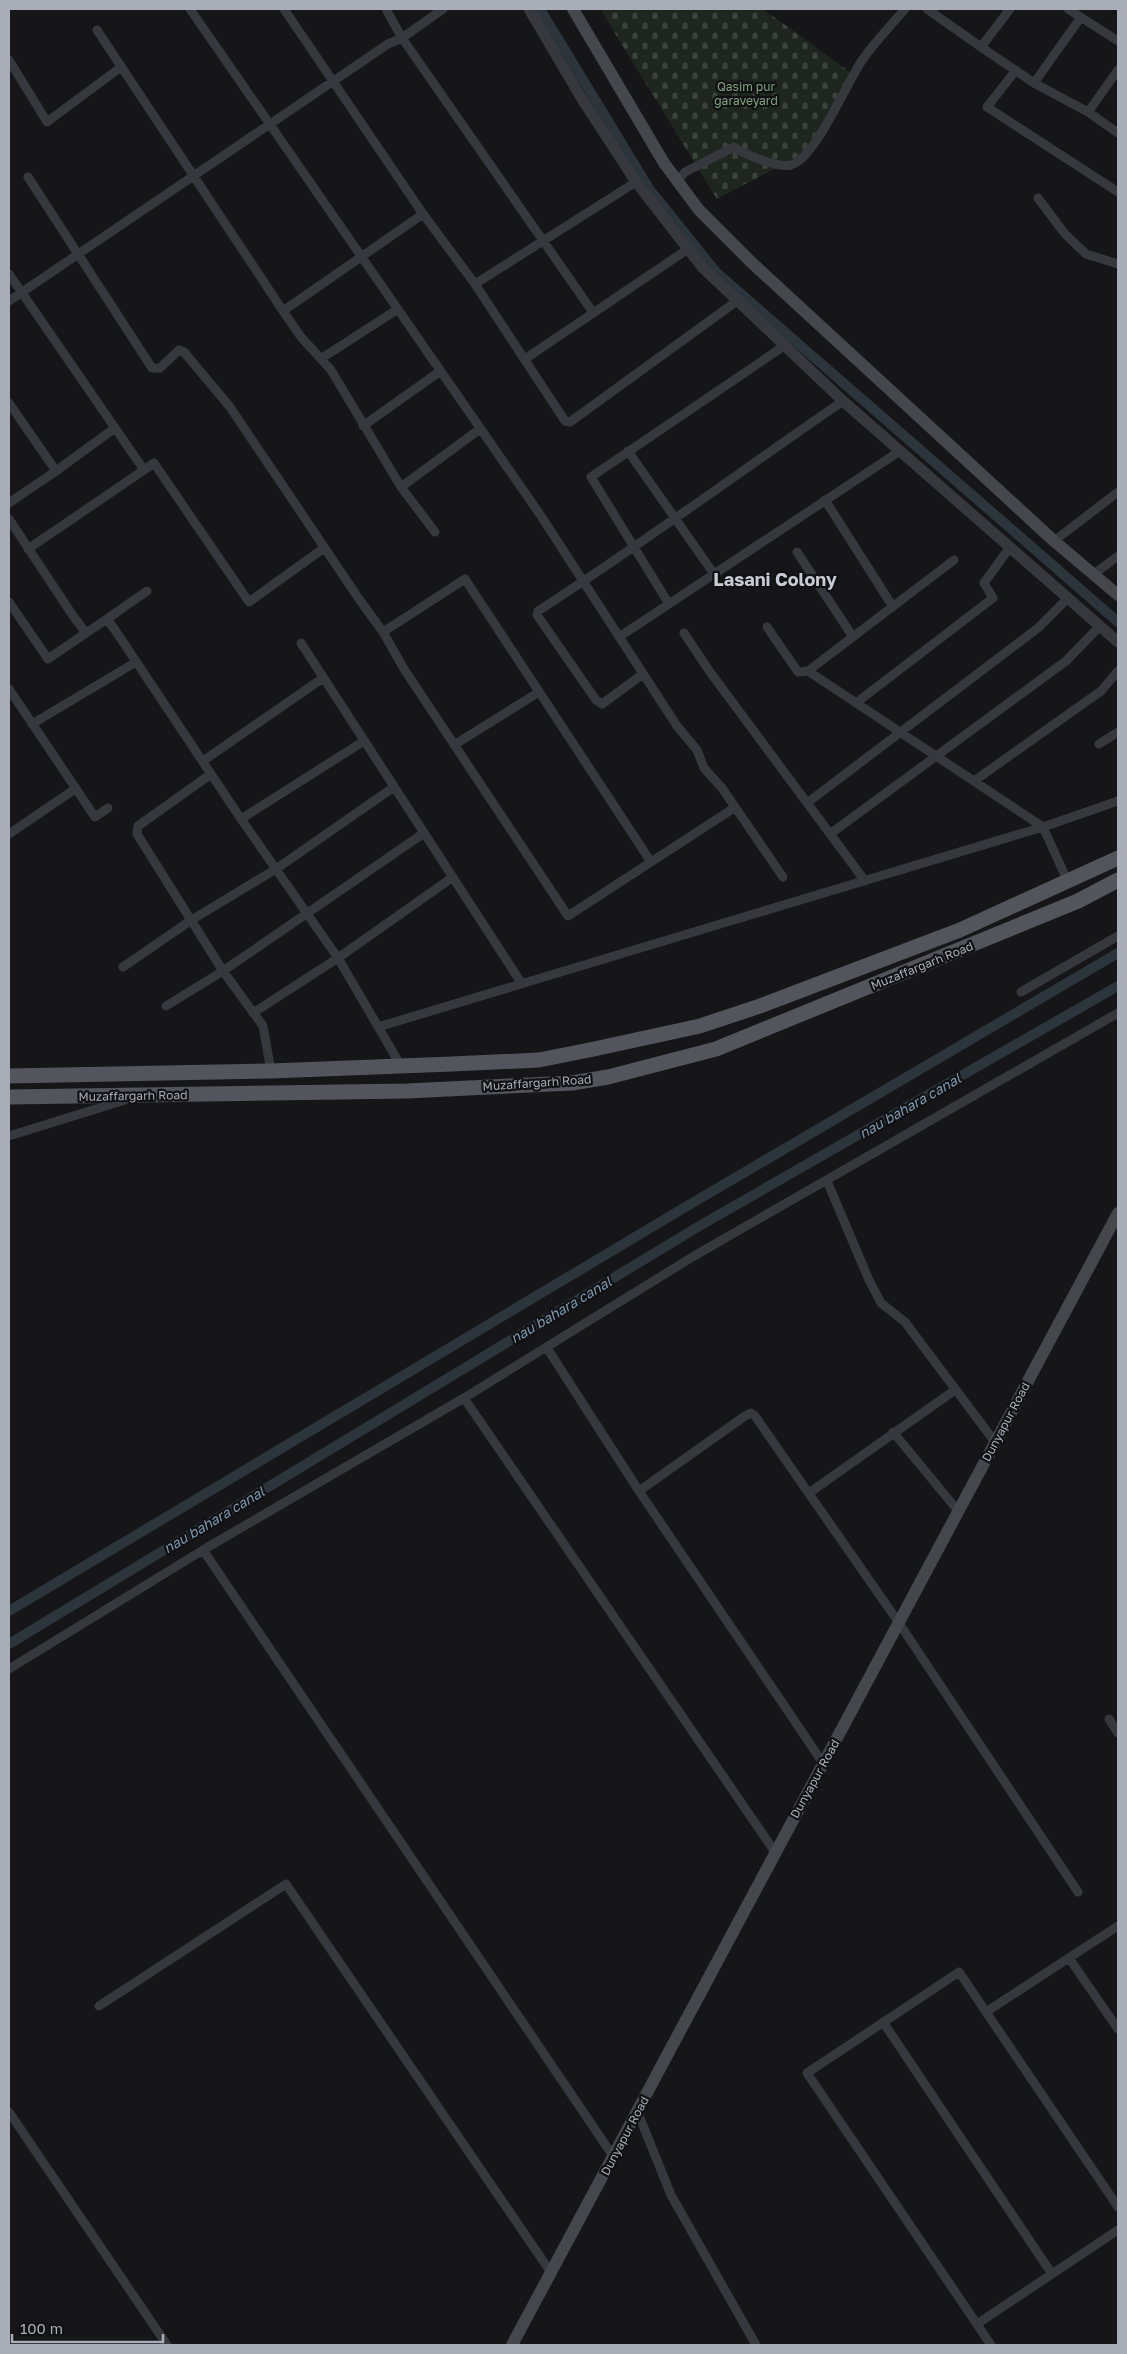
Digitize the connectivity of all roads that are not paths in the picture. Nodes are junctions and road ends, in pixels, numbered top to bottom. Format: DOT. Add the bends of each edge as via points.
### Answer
graph roads {
  1 [pos="190,9"];
  2 [pos="284,9"];
  3 [pos="386,9"];
  4 [pos="443,9"];
  5 [pos="529,9"];
  6 [pos="573,9"];
  7 [pos="905,9"];
  8 [pos="927,9"];
  9 [pos="1010,9"];
  10 [pos="1068,9"];
  11 [pos="1081,17"];
  12 [pos="97,30"];
  13 [pos="402,38"];
  14 [pos="1118,41"];
  15 [pos="981,47"];
  16 [pos="9,60"];
  17 [pos="121,67"];
  18 [pos="1016,70"];
  19 [pos="1118,70"];
  20 [pos="333,81"];
  21 [pos="1034,83"];
  22 [pos="1088,112"];
  23 [pos="270,124"];
  24 [pos="1118,133"];
  25 [pos="194,175"];
  26 [pos="28,177"];
  27 [pos="677,180"];
  28 [pos="636,182"];
  29 [pos="1118,192"];
  30 [pos="1038,198"];
  31 [pos="423,214"];
  32 [pos="543,240"];
  33 [pos="688,249"];
  34 [pos="79,255"];
  35 [pos="362,256"];
  36 [pos="1118,264"];
  37 [pos="9,274"];
  38 [pos="475,284"];
  39 [pos="22,292"];
  40 [pos="9,301"];
  41 [pos="737,301"];
  42 [pos="398,309"];
  43 [pos="282,312"];
  44 [pos="592,312"];
  45 [pos="784,346"];
  46 [pos="322,358"];
  47 [pos="524,359"];
  48 [pos="440,372"];
  49 [pos="843,401"];
  50 [pos="9,403"];
  51 [pos="364,426"];
  52 [pos="115,428"];
  53 [pos="480,429"];
  54 [pos="628,451"];
  55 [pos="900,451"];
  56 [pos="144,470"];
  57 [pos="56,471"];
  58 [pos="401,487"];
  59 [pos="1118,492"];
  60 [pos="825,500"];
  61 [pos="9,502"];
  62 [pos="675,518"];
  63 [pos="9,519"];
  64 [pos="435,532"];
  65 [pos="1054,541"];
  66 [pos="1010,547"];
  67 [pos="28,548"];
  68 [pos="324,548"];
  69 [pos="634,549"];
  70 [pos="797,552"];
  71 [pos="1118,556"];
  72 [pos="954,560"];
  73 [pos="714,574"];
  74 [pos="1094,574"];
  75 [pos="584,582"];
  76 [pos="147,591"];
  77 [pos="1118,595"];
  78 [pos="1068,598"];
  79 [pos="9,602"];
  80 [pos="669,604"];
  81 [pos="893,606"];
  82 [pos="107,619"];
  83 [pos="1100,626"];
  84 [pos="767,628"];
  85 [pos="384,632"];
  86 [pos="86,633"];
  87 [pos="684,633"];
  88 [pos="619,637"];
  89 [pos="853,637"];
  90 [pos="1118,642"];
  91 [pos="301,643"];
  92 [pos="136,662"];
  93 [pos="808,671"];
  94 [pos="1118,671"];
  95 [pos="643,674"];
  96 [pos="324,678"];
  97 [pos="9,689"];
  98 [pos="539,692"];
  99 [pos="856,703"];
  100 [pos="32,724"];
  101 [pos="901,732"];
  102 [pos="1118,734"];
  103 [pos="364,741"];
  104 [pos="1099,744"];
  105 [pos="454,745"];
  106 [pos="937,757"];
  107 [pos="203,761"];
  108 [pos="211,774"];
  109 [pos="974,781"];
  110 [pos="394,787"];
  111 [pos="76,789"];
  112 [pos="1118,801"];
  113 [pos="807,803"];
  114 [pos="108,808"];
  115 [pos="734,808"];
  116 [pos="241,819"];
  117 [pos="1043,827"];
  118 [pos="424,833"];
  119 [pos="9,834"];
  120 [pos="830,834"];
  121 [pos="1118,858"];
  122 [pos="651,862"];
  123 [pos="276,869"];
  124 [pos="452,877"];
  125 [pos="783,877"];
  126 [pos="1118,880"];
  127 [pos="865,881"];
  128 [pos="1068,882"];
  129 [pos="306,913"];
  130 [pos="190,921"];
  131 [pos="1118,936"];
  132 [pos="913,948"];
  133 [pos="338,958"];
  134 [pos="921,966"];
  135 [pos="123,968"];
  136 [pos="223,971"];
  137 [pos="522,984"];
  138 [pos="1021,992"];
  139 [pos="166,1006"];
  140 [pos="253,1013"];
  141 [pos="1118,1013"];
  142 [pos="378,1027"];
  143 [pos="401,1066"];
  144 [pos="271,1071"];
  145 [pos="9,1076"];
  146 [pos="138,1096"];
  147 [pos="9,1097"];
  148 [pos="9,1136"];
  149 [pos="827,1181"];
  150 [pos="1118,1213"];
  151 [pos="547,1348"];
  152 [pos="956,1390"];
  153 [pos="464,1398"];
  154 [pos="893,1432"];
  155 [pos="995,1442"];
  156 [pos="639,1491"];
  157 [pos="809,1493"];
  158 [pos="958,1512"];
  159 [pos="203,1550"];
  160 [pos="900,1623"];
  161 [pos="9,1669"];
  162 [pos="1109,1719"];
  163 [pos="1118,1733"];
  164 [pos="823,1763"];
  165 [pos="775,1852"];
  166 [pos="1078,1892"];
  167 [pos="1118,1926"];
  168 [pos="1069,1958"];
  169 [pos="99,2006"];
  170 [pos="986,2012"];
  171 [pos="884,2022"];
  172 [pos="1118,2030"];
  173 [pos="9,2112"];
  174 [pos="638,2113"];
  175 [pos="613,2156"];
  176 [pos="1118,2207"];
  177 [pos="1118,2230"];
  178 [pos="552,2274"];
  179 [pos="1052,2274"];
  180 [pos="977,2324"];
  181 [pos="167,2345"];
  182 [pos="512,2345"];
  183 [pos="756,2345"];
  184 [pos="991,2345"];
  1 -- 23 [label="street"];
  2 -- 20 [label="street"];
  3 -- 13 [label="street"];
  4 -- 13 [label="street"];
  5 -- 28 [label="street"];
  6 -- 27 [label="main road" via="664,164"];
  7 -- 27 [label="street" via="862,60 803,158 790,165 751,158 734,148 685,172"];
  8 -- 15 [label="street"];
  9 -- 15 [label="street"];
  10 -- 11 [label="street"];
  11 -- 14 [label="street"];
  11 -- 21 [label="street"];
  12 -- 17 [label="street"];
  13 -- 20 [label="street"];
  13 -- 32 [label="street"];
  15 -- 18 [label="street"];
  16 -- 17 [label="street" via="47,122"];
  17 -- 25 [label="street"];
  18 -- 21 [label="street"];
  18 -- 29 [label="street" via="987,107"];
  19 -- 22 [label="street"];
  20 -- 23 [label="street"];
  20 -- 31 [label="street"];
  21 -- 22 [label="street"];
  22 -- 24 [label="street"];
  23 -- 25 [label="street"];
  23 -- 35 [label="street"];
  25 -- 34 [label="street"];
  25 -- 43 [label="street"];
  26 -- 34 [label="street"];
  27 -- 65 [label="main road" via="698,210 730,242"];
  28 -- 32 [label="street"];
  28 -- 33 [label="street"];
  30 -- 36 [label="street" via="1065,234 1086,254"];
  31 -- 35 [label="street"];
  31 -- 38 [label="street"];
  32 -- 38 [label="street"];
  32 -- 44 [label="street"];
  33 -- 41 [label="street"];
  33 -- 44 [label="street"];
  34 -- 39 [label="street"];
  34 -- 68 [label="street" via="152,368 160,368 179,350 184,352 230,408"];
  35 -- 42 [label="street"];
  35 -- 43 [label="street"];
  37 -- 39 [label="street"];
  38 -- 47 [label="street"];
  39 -- 40 [label="street"];
  39 -- 52 [label="street"];
  41 -- 45 [label="street"];
  41 -- 47 [label="street" via="570,422 565,421"];
  42 -- 46 [label="street"];
  42 -- 48 [label="street"];
  43 -- 46 [label="street"];
  44 -- 47 [label="street"];
  45 -- 49 [label="street"];
  45 -- 54 [label="street"];
  46 -- 51 [label="street"];
  48 -- 51 [label="street"];
  48 -- 53 [label="street"];
  49 -- 55 [label="street"];
  49 -- 62 [label="street"];
  50 -- 57 [label="street"];
  51 -- 58 [label="street"];
  52 -- 56 [label="street"];
  52 -- 57 [label="street"];
  53 -- 58 [label="street"];
  53 -- 75 [label="street"];
  54 -- 62 [label="street"];
  54 -- 69 [label="street" via="591,476"];
  55 -- 60 [label="street"];
  55 -- 66 [label="street"];
  56 -- 67 [label="street"];
  56 -- 68 [label="street" via="154,463 249,602"];
  57 -- 61 [label="street"];
  58 -- 64 [label="street"];
  59 -- 65 [label="street"];
  60 -- 73 [label="street"];
  60 -- 81 [label="street"];
  62 -- 69 [label="street"];
  62 -- 73 [label="street"];
  63 -- 67 [label="street"];
  65 -- 74 [label="main road"];
  66 -- 78 [label="street"];
  66 -- 99 [label="street" via="984,583 993,598"];
  67 -- 86 [label="street"];
  68 -- 85 [label="street"];
  69 -- 75 [label="street"];
  69 -- 80 [label="street"];
  70 -- 89 [label="street"];
  71 -- 74 [label="street"];
  72 -- 81 [label="street"];
  73 -- 80 [label="street"];
  74 -- 77 [label="main road"];
  75 -- 88 [label="street"];
  75 -- 95 [label="street" via="538,611 537,615 602,704"];
  76 -- 82 [label="street"];
  78 -- 83 [label="street"];
  78 -- 101 [label="street" via="1038,628"];
  79 -- 86 [label="street" via="48,659"];
  80 -- 88 [label="street"];
  81 -- 89 [label="street"];
  82 -- 86 [label="street"];
  82 -- 92 [label="street"];
  83 -- 90 [label="street"];
  83 -- 106 [label="street" via="1066,661"];
  84 -- 93 [label="street" via="798,672"];
  85 -- 98 [label="street" via="465,579"];
  85 -- 105 [label="street"];
  87 -- 113 [label="street"];
  88 -- 95 [label="street"];
  89 -- 93 [label="street"];
  91 -- 96 [label="street"];
  92 -- 100 [label="street"];
  92 -- 107 [label="street"];
  93 -- 99 [label="street"];
  94 -- 109 [label="street" via="1101,691"];
  95 -- 115 [label="street"];
  96 -- 103 [label="street"];
  96 -- 107 [label="street"];
  97 -- 100 [label="street"];
  98 -- 105 [label="street"];
  98 -- 122 [label="street"];
  99 -- 101 [label="street"];
  100 -- 111 [label="street"];
  101 -- 106 [label="street"];
  101 -- 113 [label="street"];
  102 -- 104 [label="street"];
  103 -- 110 [label="street"];
  103 -- 116 [label="street"];
  105 -- 122 [label="street" via="568,916"];
  106 -- 109 [label="street"];
  106 -- 120 [label="street"];
  107 -- 108 [label="street"];
  108 -- 116 [label="street"];
  108 -- 130 [label="street" via="138,826 137,834"];
  109 -- 117 [label="street"];
  110 -- 118 [label="street"];
  110 -- 123 [label="street"];
  111 -- 114 [label="street" via="95,817"];
  111 -- 119 [label="street"];
  112 -- 117 [label="street"];
  113 -- 120 [label="street"];
  115 -- 122 [label="street"];
  115 -- 125 [label="street"];
  116 -- 123 [label="street"];
  117 -- 127 [label="street"];
  117 -- 128 [label="street"];
  118 -- 124 [label="street"];
  118 -- 129 [label="street"];
  120 -- 127 [label="street"];
  121 -- 128 [label="main road, Muzaffargarh Road"];
  123 -- 129 [label="street"];
  123 -- 130 [label="street"];
  124 -- 133 [label="street"];
  124 -- 137 [label="street"];
  126 -- 134 [label="main road, Muzaffargarh Road" via="1078,901"];
  127 -- 137 [label="street"];
  128 -- 132 [label="main road, Muzaffargarh Road"];
  129 -- 133 [label="street"];
  129 -- 136 [label="street"];
  130 -- 135 [label="street"];
  130 -- 136 [label="street"];
  131 -- 138 [label="street"];
  132 -- 134 [label="main road"];
  132 -- 143 [label="main road, Muzaffargarh Road" via="700,1026 539,1060"];
  133 -- 140 [label="street"];
  133 -- 142 [label="street"];
  134 -- 146 [label="main road, Muzaffargarh Road" via="716,1049 572,1083 407,1091"];
  136 -- 139 [label="street"];
  136 -- 140 [label="street"];
  137 -- 142 [label="street"];
  140 -- 144 [label="street" via="263,1026"];
  141 -- 149 [label="street"];
  142 -- 143 [label="street"];
  143 -- 144 [label="main road, Muzaffargarh Road"];
  144 -- 145 [label="main road, Muzaffargarh Road"];
  146 -- 147 [label="main road, Muzaffargarh Road"];
  146 -- 148 [label="street"];
  149 -- 151 [label="street" via="694,1256"];
  149 -- 152 [label="street" via="868,1280 881,1303 905,1322"];
  150 -- 155 [label="main road, Dunyapur Road"];
  151 -- 153 [label="street"];
  151 -- 156 [label="street"];
  152 -- 154 [label="street"];
  152 -- 155 [label="street"];
  153 -- 159 [label="street"];
  153 -- 165 [label="street"];
  154 -- 157 [label="street"];
  154 -- 158 [label="street"];
  155 -- 158 [label="main road, Dunyapur Road"];
  156 -- 157 [label="street" via="751,1413"];
  156 -- 164 [label="street"];
  157 -- 160 [label="street"];
  158 -- 160 [label="main road, Dunyapur Road"];
  159 -- 161 [label="street"];
  159 -- 175 [label="street"];
  160 -- 164 [label="main road, Dunyapur Road"];
  160 -- 166 [label="street"];
  162 -- 163 [label="street"];
  164 -- 165 [label="main road, Dunyapur Road"];
  165 -- 174 [label="main road, Dunyapur Road"];
  167 -- 168 [label="street"];
  168 -- 170 [label="street"];
  168 -- 172 [label="street"];
  169 -- 178 [label="street" via="286,1884"];
  170 -- 171 [label="street" via="959,1972"];
  170 -- 176 [label="street"];
  171 -- 179 [label="street"];
  171 -- 180 [label="street" via="807,2073"];
  173 -- 181 [label="street"];
  174 -- 175 [label="main road, Dunyapur Road"];
  174 -- 183 [label="street" via="671,2195"];
  175 -- 178 [label="main road, Dunyapur Road"];
  177 -- 179 [label="street"];
  178 -- 182 [label="main road, Dunyapur Road"];
  179 -- 180 [label="street"];
  180 -- 184 [label="street"];
}
